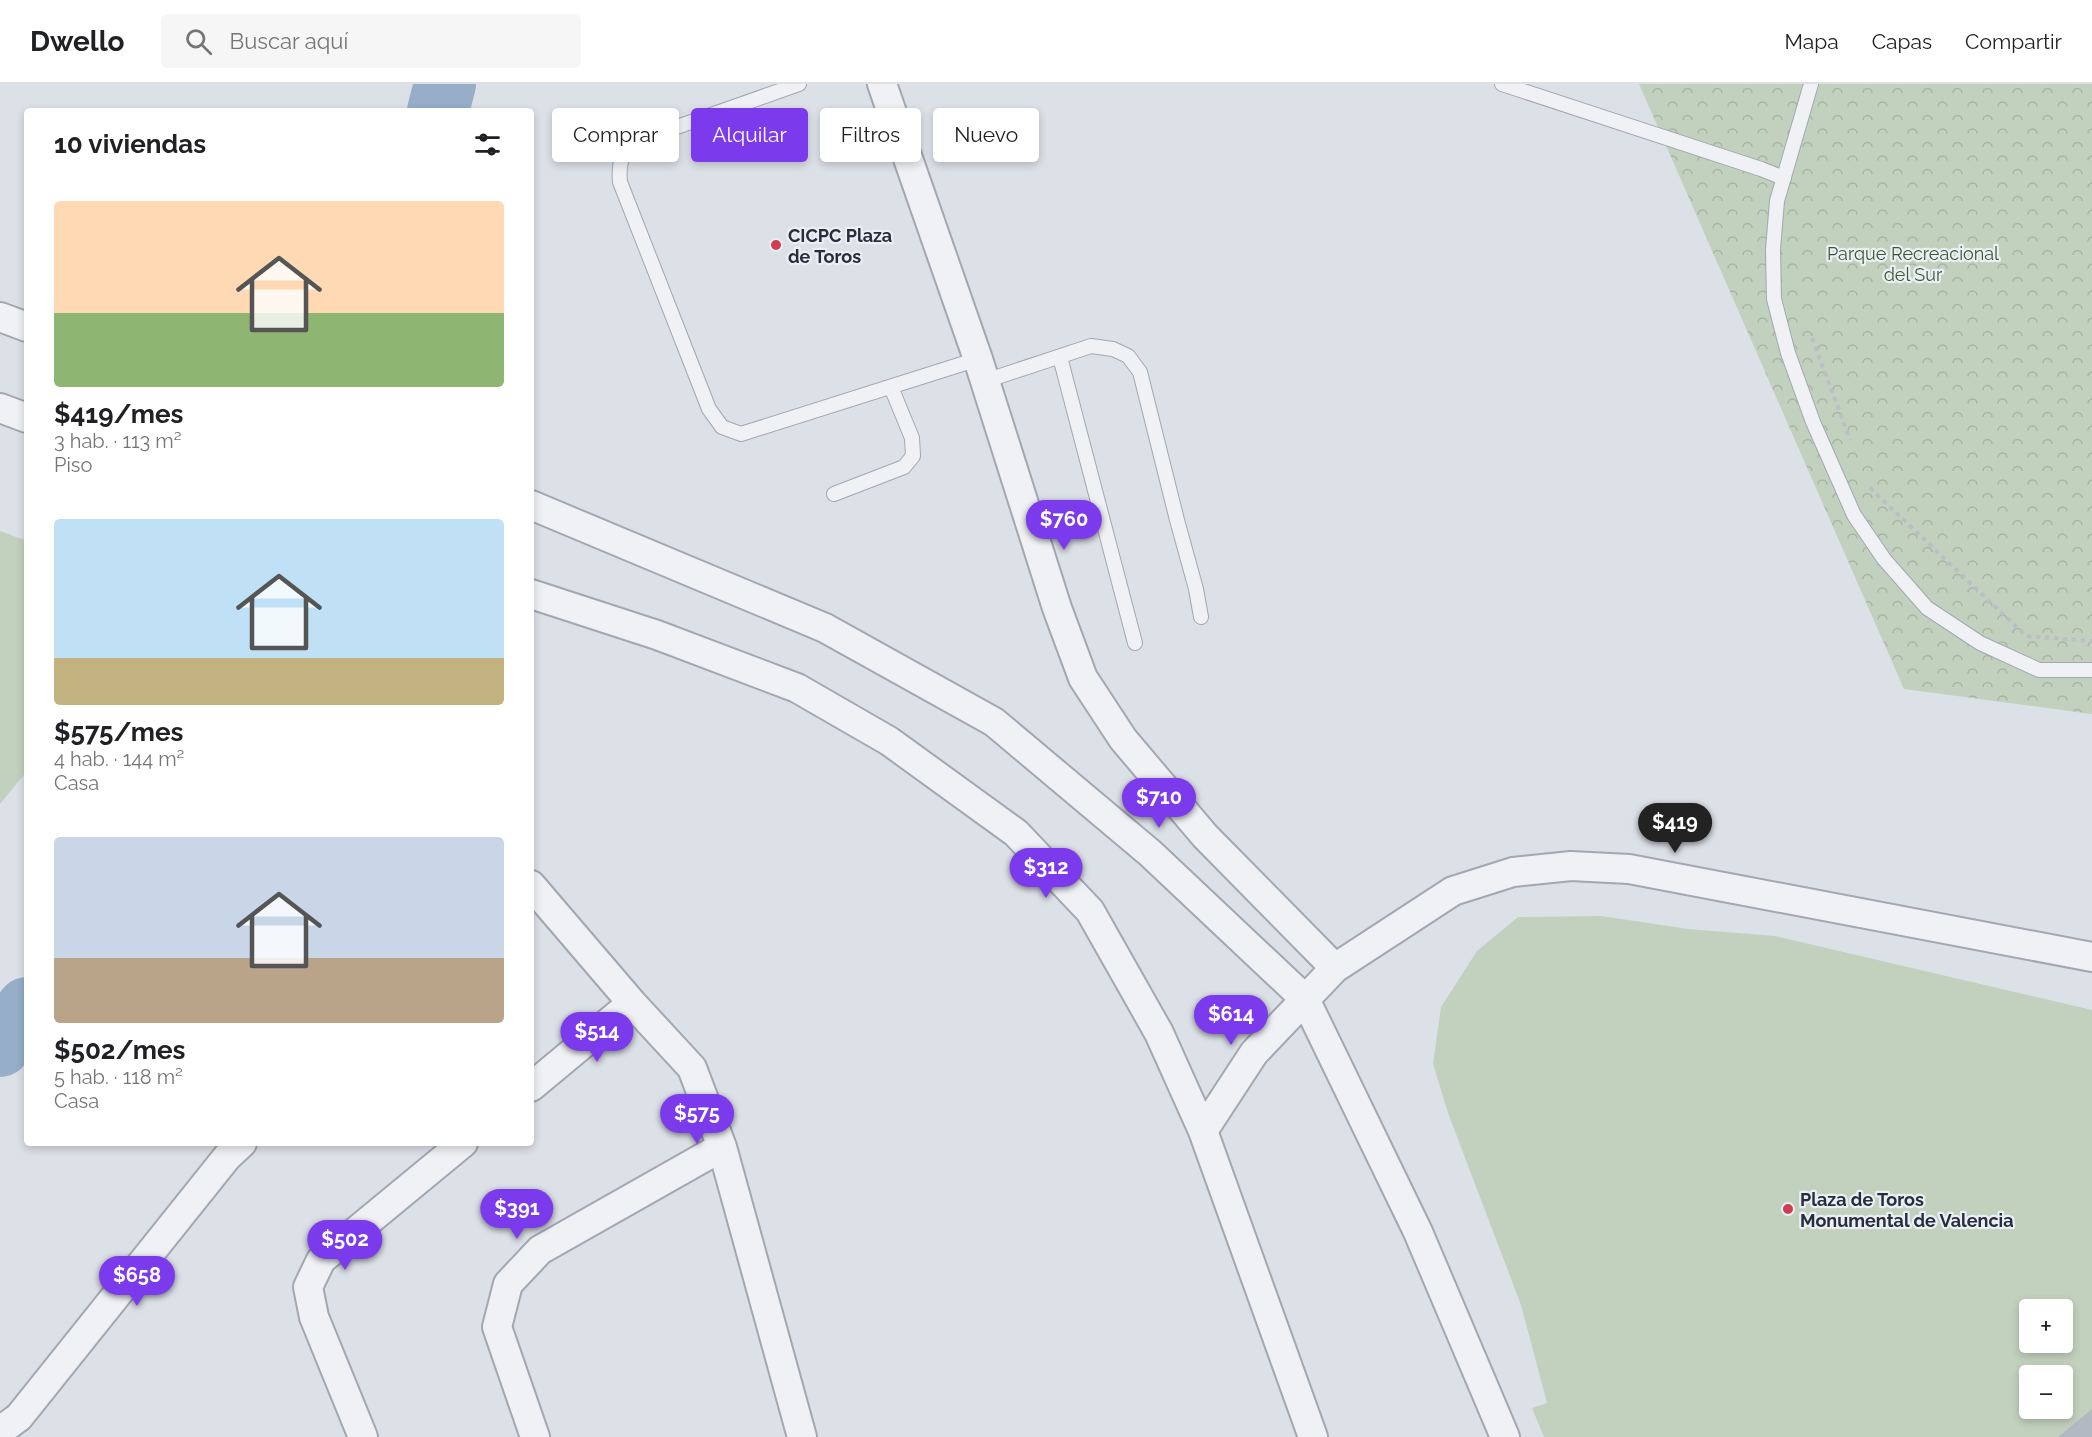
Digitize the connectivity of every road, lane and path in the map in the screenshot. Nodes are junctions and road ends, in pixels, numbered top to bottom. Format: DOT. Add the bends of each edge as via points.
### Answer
graph roads {
  1 [pos="799,84"];
  2 [pos="882,84"];
  3 [pos="1502,84"];
  4 [pos="1811,84"];
  5 [pos="1784,178"];
  6 [pos="0,317"];
  7 [pos="24,326"];
  8 [pos="1810,334"];
  9 [pos="1060,357"];
  10 [pos="981,370"];
  11 [pos="891,387"];
  12 [pos="0,408"];
  13 [pos="24,416"];
  14 [pos="1851,443"];
  15 [pos="1868,486"];
  16 [pos="834,494"];
  17 [pos="534,506"];
  18 [pos="534,595"];
  19 [pos="1201,617"];
  20 [pos="2092,641"];
  21 [pos="1135,643"];
  22 [pos="2092,670"];
  23 [pos="534,889"];
  24 [pos="2092,957"];
  25 [pos="1335,968"];
  26 [pos="1305,999"];
  27 [pos="632,1003"];
  28 [pos="534,1085"];
  29 [pos="1203,1131"];
  30 [pos="239,1146"];
  31 [pos="459,1146"];
  32 [pos="722,1147"];
  33 [pos="0,1431"];
  34 [pos="363,1437"];
  35 [pos="535,1437"];
  36 [pos="802,1437"];
  37 [pos="1313,1437"];
  38 [pos="1505,1437"];
  1 -- 11 [label="lane" via="640,140 618,164 620,182 709,410 722,428 741,434"];
  2 -- 10 [label="street"];
  3 -- 5 [label="lane"];
  4 -- 5 [label="lane"];
  5 -- 22 [label="lane" via="1773,249 1774,299 1806,403 1854,515 1884,559 1927,608 1980,643 2038,670"];
  6 -- 7 [label="street"];
  8 -- 14 [label="path"];
  9 -- 10 [label="lane"];
  9 -- 19 [label="lane" via="1091,346 1113,349 1128,356 1140,372"];
  9 -- 21 [label="lane"];
  10 -- 11 [label="lane"];
  10 -- 25 [label="street" via="1083,678 1123,738 1205,836"];
  11 -- 16 [label="lane" via="912,438 913,456 904,467"];
  12 -- 13 [label="street"];
  15 -- 20 [label="path" via="2026,636"];
  17 -- 26 [label="street" via="825,628 994,722 1150,853"];
  18 -- 29 [label="street" via="657,635 797,688 889,741 1016,833 1090,911 1159,1033"];
  23 -- 27 [label="street"];
  24 -- 25 [label="street" via="1629,869 1571,866 1514,872 1453,891"];
  25 -- 26 [label="street"];
  26 -- 29 [label="street" via="1254,1053"];
  26 -- 38 [label="street" via="1418,1232"];
  27 -- 28 [label="street"];
  27 -- 32 [label="street" via="692,1068"];
  29 -- 37 [label="street"];
  30 -- 33 [label="street" via="19,1417"];
  31 -- 34 [label="street" via="321,1260 308,1287 314,1317"];
  32 -- 35 [label="street" via="540,1250 508,1284 496,1327"];
  32 -- 36 [label="street"];
}
